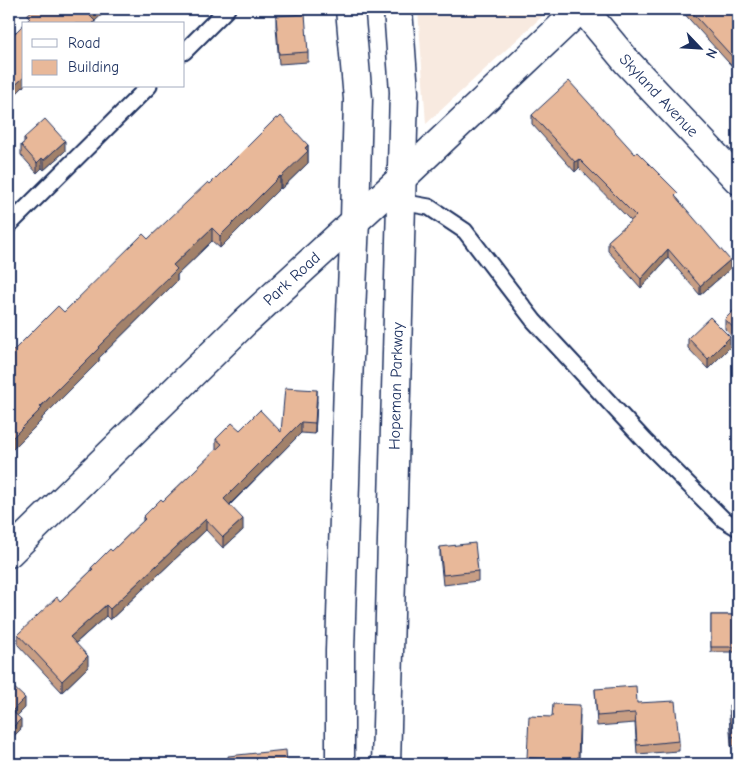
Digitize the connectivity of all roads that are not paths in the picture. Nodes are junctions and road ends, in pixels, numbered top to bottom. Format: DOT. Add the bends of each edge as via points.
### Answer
graph roads {
  1 [pos="227,9"];
  2 [pos="350,9"];
  3 [pos="398,9"];
  4 [pos="581,9"];
  5 [pos="185,51"];
  6 [pos="147,88"];
  7 [pos="738,180"];
  8 [pos="402,190"];
  9 [pos="355,220"];
  10 [pos="9,225"];
  11 [pos="738,528"];
  12 [pos="9,553"];
  13 [pos="340,764"];
  14 [pos="386,764"];
  1 -- 5 [label="lane"];
  2 -- 9 [label="main road" via="358,99"];
  3 -- 8 [label="main road, Hopeman Parkway" via="404,92"];
  4 -- 7 [label="main road, Skyland Avenue"];
  4 -- 8 [label="main road, Park Road"];
  6 -- 10 [label="lane"];
  8 -- 9 [label="main road, Park Road"];
  8 -- 11 [label="lane" via="464,231 534,321 651,447 723,519"];
  8 -- 14 [label="main road, Hopeman Parkway"];
  9 -- 12 [label="main road, Park Road" via="245,322"];
  9 -- 13 [label="main road" via="340,631"];
}
